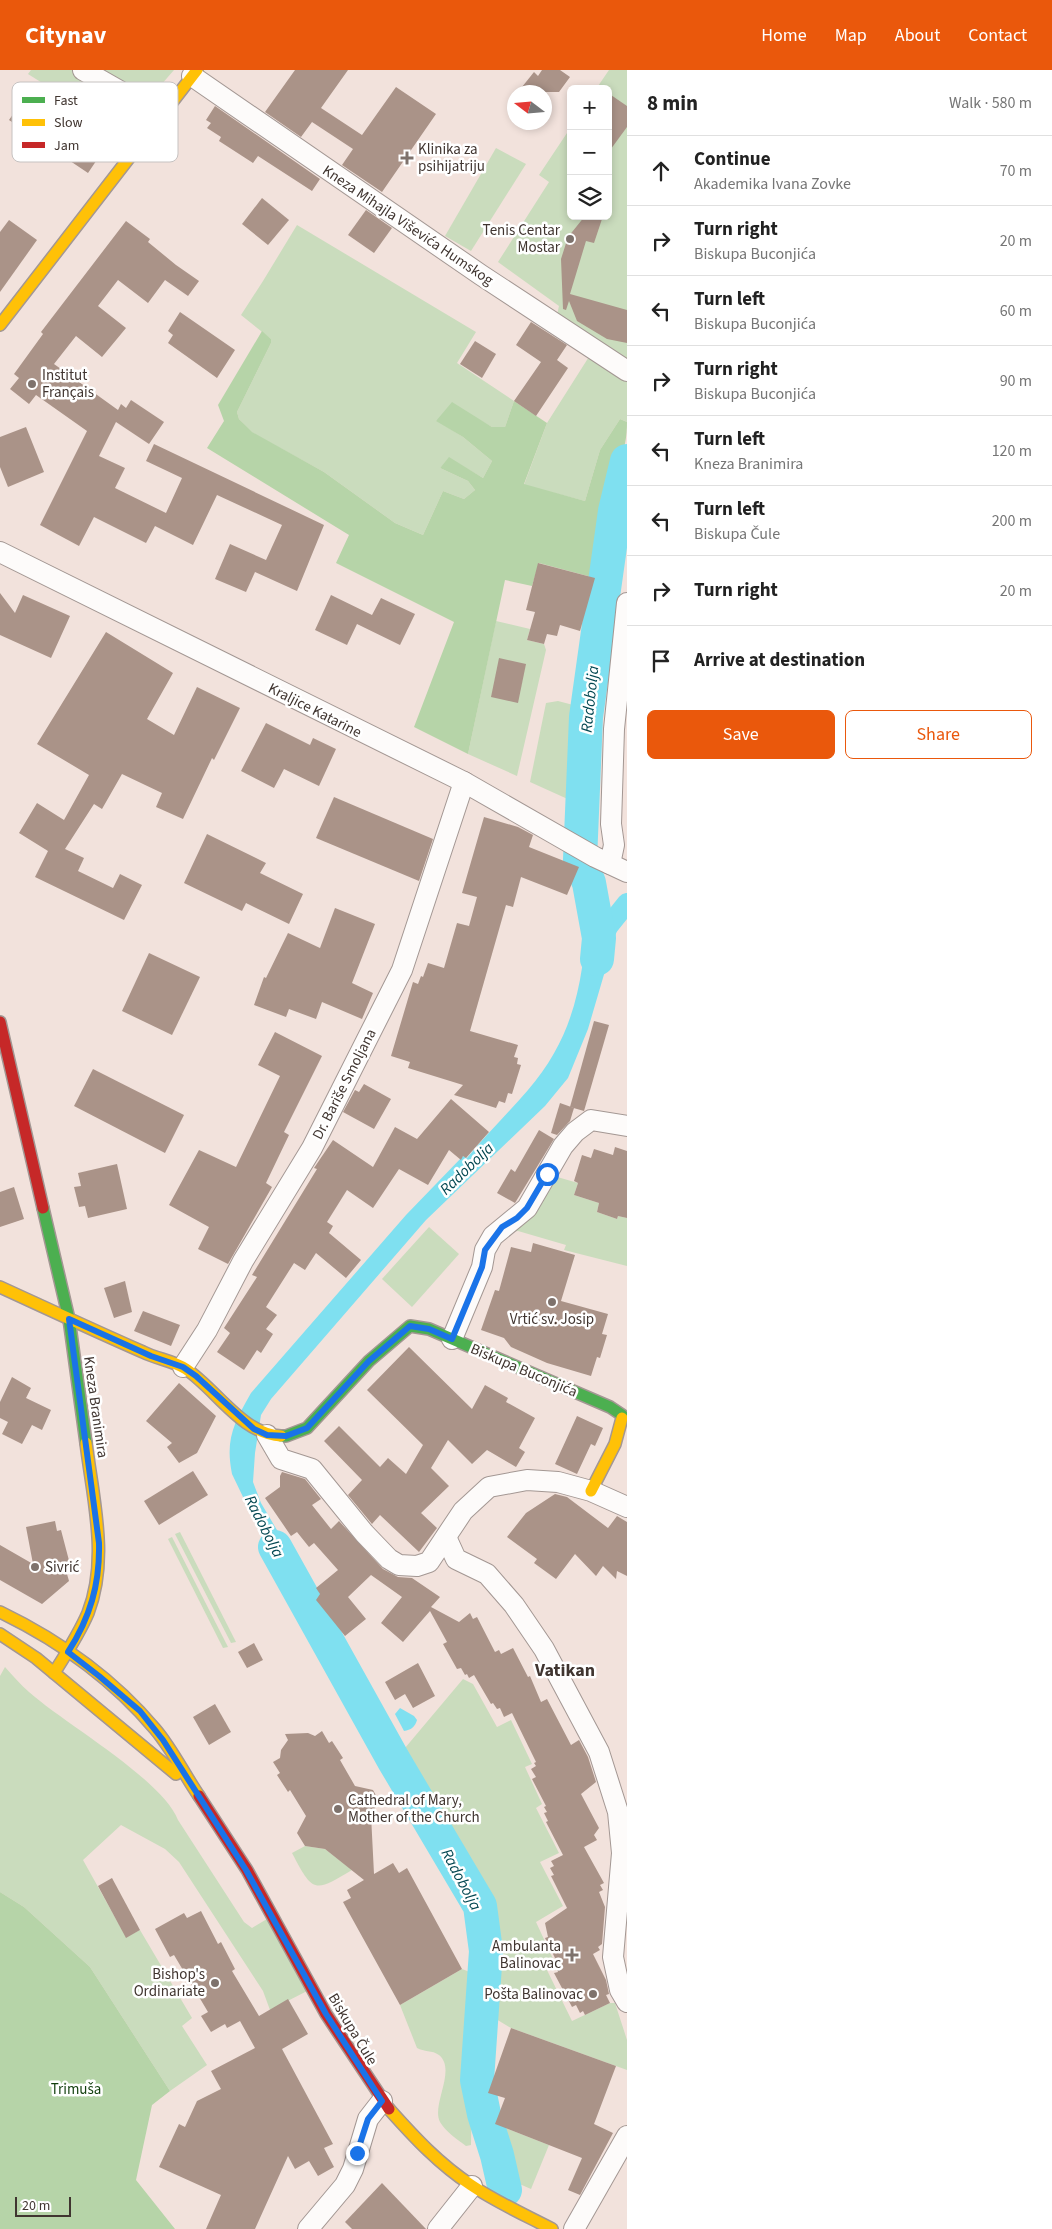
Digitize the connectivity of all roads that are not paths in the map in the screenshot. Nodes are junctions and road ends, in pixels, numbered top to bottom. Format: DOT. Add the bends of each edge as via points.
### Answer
graph roads {
  1 [pos="83,70"];
  2 [pos="194,73"];
  3 [pos="104,82"];
  4 [pos="178,93"];
  5 [pos="124,162"];
  6 [pos="0,325"];
  7 [pos="627,371"];
  8 [pos="0,552"];
  9 [pos="627,603"];
  10 [pos="624,671"];
  11 [pos="464,782"];
  12 [pos="610,864"];
  13 [pos="0,1022"];
  14 [pos="627,1126"];
  15 [pos="0,1287"];
  16 [pos="69,1319"];
  17 [pos="452,1339"];
  18 [pos="183,1367"];
  19 [pos="267,1435"];
  20 [pos="591,1491"];
  21 [pos="627,1507"];
  22 [pos="446,1536"];
  23 [pos="0,1612"];
  24 [pos="0,1634"];
  25 [pos="68,1652"];
  26 [pos="54,1673"];
  27 [pos="191,1786"];
  28 [pos="627,2002"];
  29 [pos="382,2101"];
  30 [pos="627,2136"];
  31 [pos="472,2186"];
  32 [pos="308,2229"];
  33 [pos="438,2229"];
  34 [pos="552,2229"];
  35 [pos="574,2229"];
  1 -- 3 [label="street"];
  2 -- 4 [label="main road, Kneza Mihajla Viševića Humskog"];
  2 -- 7 [label="street, Kneza Mihajla Viševića Humskog" via="481,275"];
  5 -- 6 [label="main road, Kneza Mihajla Viševića Humskog"];
  8 -- 11 [label="street, Kraljice Katarine"];
  9 -- 10 [label="street"];
  10 -- 12 [label="street" via="614,729 611,824 614,846"];
  11 -- 12 [label="street, Kraljice Katarine"];
  11 -- 18 [label="street, Dr. Bariše Smoljana" via="402,970 312,1148"];
  13 -- 16 [label="main road, Kneza Branimira"];
  14 -- 17 [label="street" via="592,1120 575,1132 527,1208 493,1236"];
  15 -- 16 [label="main road"];
  16 -- 18 [label="main road"];
  16 -- 25 [label="main road, Kneza Branimira" via="99,1543 99,1567 86,1620"];
  17 -- 19 [label="main road, Biskupa Buconjića" via="429,1329 410,1326 369,1361 307,1428 286,1436"];
  17 -- 20 [label="main road, Biskupa Buconjića" via="622,1415 617,1438"];
  18 -- 19 [label="main road" via="254,1429"];
  19 -- 22 [label="street" via="281,1459 312,1469 364,1533 399,1565 417,1566 429,1562"];
  20 -- 21 [label="street"];
  20 -- 22 [label="street" via="558,1482 527,1480 489,1487 463,1512"];
  22 -- 28 [label="street" via="456,1559 487,1574 499,1586 544,1649 599,1752 618,1812 622,1853 613,1956 620,1990"];
  23 -- 25 [label="main road, Biskupa Čule"];
  24 -- 26 [label="main road, Biskupa Čule"];
  25 -- 26 [label="main road, Kneza Branimira"];
  25 -- 27 [label="main road, Biskupa Čule" via="140,1711 163,1740"];
  26 -- 27 [label="main road, Biskupa Čule"];
  27 -- 29 [label="main road, Biskupa Čule" via="246,1870 326,2014"];
  29 -- 31 [label="main road, Biskupa Čule" via="422,2146"];
  29 -- 32 [label="street" via="368,2119 345,2185"];
  30 -- 35 [label="street"];
  31 -- 33 [label="street"];
  31 -- 34 [label="main road, Biskupa Čule"];
}
